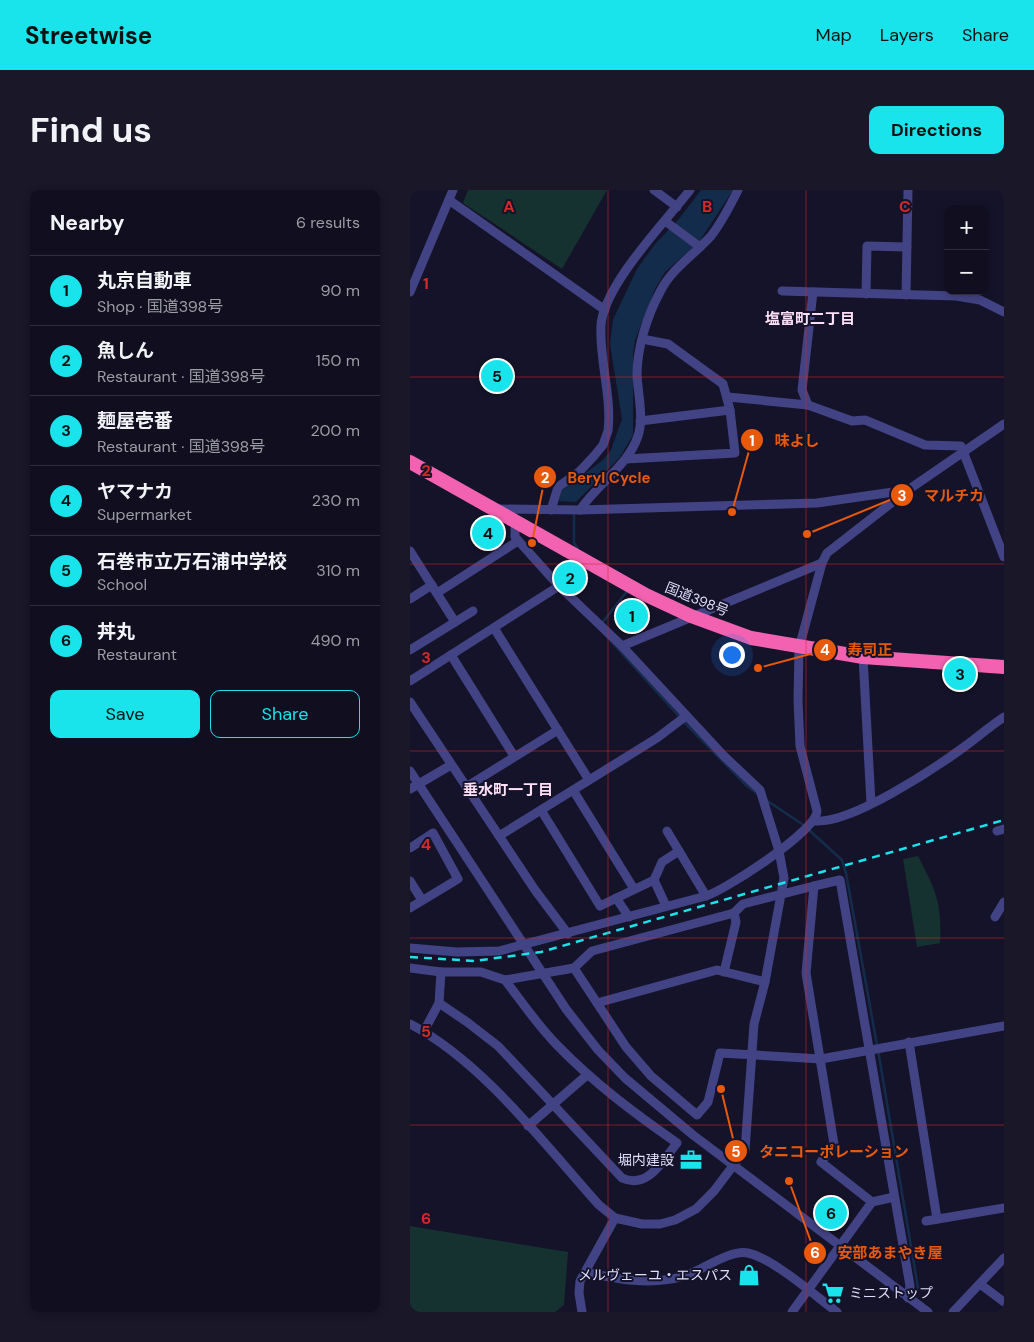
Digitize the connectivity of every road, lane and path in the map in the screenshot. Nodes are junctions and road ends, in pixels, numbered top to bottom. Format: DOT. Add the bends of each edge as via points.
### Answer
graph roads {
  1 [pos="453,190"];
  2 [pos="654,190"];
  3 [pos="690,190"];
  4 [pos="738,190"];
  5 [pos="908,190"];
  6 [pos="449,200"];
  7 [pos="677,207"];
  8 [pos="665,221"];
  9 [pos="700,246"];
  10 [pos="907,247"];
  11 [pos="782,291"];
  12 [pos="410,292"];
  13 [pos="813,292"];
  14 [pos="866,294"];
  15 [pos="906,295"];
  16 [pos="605,310"];
  17 [pos="1004,312"];
  18 [pos="642,339"];
  19 [pos="728,397"];
  20 [pos="808,405"];
  21 [pos="730,410"];
  22 [pos="640,421"];
  23 [pos="1004,424"];
  24 [pos="964,452"];
  25 [pos="626,459"];
  26 [pos="412,466"];
  27 [pos="908,490"];
  28 [pos="494,509"];
  29 [pos="551,510"];
  30 [pos="580,510"];
  31 [pos="515,522"];
  32 [pos="518,541"];
  33 [pos="410,551"];
  34 [pos="1004,558"];
  35 [pos="822,562"];
  36 [pos="559,586"];
  37 [pos="434,589"];
  38 [pos="410,599"];
  39 [pos="473,612"];
  40 [pos="691,616"];
  41 [pos="455,622"];
  42 [pos="494,628"];
  43 [pos="622,646"];
  44 [pos="799,648"];
  45 [pos="410,650"];
  46 [pos="451,655"];
  47 [pos="863,657"];
  48 [pos="1004,667"];
  49 [pos="410,681"];
  50 [pos="410,702"];
  51 [pos="1004,717"];
  52 [pos="683,719"];
  53 [pos="558,730"];
  54 [pos="514,756"];
  55 [pos="451,765"];
  56 [pos="410,771"];
  57 [pos="589,780"];
  58 [pos="418,784"];
  59 [pos="466,787"];
  60 [pos="410,789"];
  61 [pos="573,790"];
  62 [pos="871,803"];
  63 [pos="540,810"];
  64 [pos="810,825"];
  65 [pos="667,832"];
  66 [pos="500,836"];
  67 [pos="410,848"];
  68 [pos="679,851"];
  69 [pos="779,851"];
  70 [pos="654,880"];
  71 [pos="410,882"];
  72 [pos="814,886"];
  73 [pos="634,889"];
  74 [pos="782,893"];
  75 [pos="706,896"];
  76 [pos="616,898"];
  77 [pos="422,900"];
  78 [pos="1004,902"];
  79 [pos="666,906"];
  80 [pos="410,908"];
  81 [pos="734,913"];
  82 [pos="629,917"];
  83 [pos="995,917"];
  84 [pos="568,934"];
  85 [pos="410,948"];
  86 [pos="410,968"];
  87 [pos="574,968"];
  88 [pos="441,972"];
  89 [pos="724,972"];
  90 [pos="505,980"];
  91 [pos="765,982"];
  92 [pos="439,1003"];
  93 [pos="597,1003"];
  94 [pos="410,1024"];
  95 [pos="1004,1026"];
  96 [pos="424,1032"];
  97 [pos="909,1042"];
  98 [pos="868,1050"];
  99 [pos="753,1054"];
  100 [pos="821,1059"];
  101 [pos="587,1075"];
  102 [pos="553,1105"];
  103 [pos="528,1126"];
  104 [pos="735,1165"];
  105 [pos="894,1197"];
  106 [pos="872,1202"];
  107 [pos="1004,1208"];
  108 [pos="615,1218"];
  109 [pos="937,1219"];
  110 [pos="926,1221"];
  111 [pos="840,1245"];
  112 [pos="1004,1258"];
  113 [pos="585,1272"];
  114 [pos="980,1284"];
  115 [pos="808,1290"];
  116 [pos="908,1298"];
  117 [pos="1004,1302"];
  118 [pos="582,1312"];
  119 [pos="792,1312"];
  120 [pos="837,1312"];
  121 [pos="928,1312"];
  122 [pos="953,1312"];
  1 -- 6 [label="street"];
  2 -- 7 [label="street"];
  3 -- 7 [label="street"];
  4 -- 9 [label="street" via="723,219"];
  5 -- 10 [label="street"];
  6 -- 12 [label="street"];
  6 -- 16 [label="street"];
  7 -- 8 [label="street"];
  8 -- 9 [label="street"];
  8 -- 16 [label="street" via="630,263"];
  9 -- 18 [label="street" via="676,269 660,292"];
  10 -- 14 [label="street" via="867,246"];
  10 -- 15 [label="street"];
  11 -- 13 [label="street"];
  13 -- 14 [label="street"];
  13 -- 20 [label="street" via="802,390"];
  14 -- 15 [label="street"];
  15 -- 17 [label="street" via="980,300"];
  16 -- 29 [label="street" via="601,327 608,431 594,456 558,487"];
  18 -- 19 [label="street" via="668,344 723,384"];
  18 -- 22 [label="street" via="637,373"];
  19 -- 20 [label="street"];
  19 -- 21 [label="street"];
  20 -- 24 [label="street" via="852,421 865,420 926,445 961,446"];
  21 -- 22 [label="street"];
  21 -- 25 [label="street" via="735,453"];
  22 -- 25 [label="street" via="639,434"];
  23 -- 24 [label="street"];
  24 -- 27 [label="street"];
  24 -- 34 [label="street"];
  25 -- 30 [label="street" via="588,497"];
  26 -- 28 [label="highway, 国道398号"];
  27 -- 30 [label="street" via="818,503"];
  27 -- 35 [label="street" via="827,554"];
  28 -- 29 [label="street"];
  28 -- 31 [label="highway, 国道398号"];
  29 -- 30 [label="street"];
  31 -- 32 [label="street"];
  31 -- 40 [label="highway, 国道398号" via="631,587"];
  32 -- 36 [label="street"];
  32 -- 37 [label="street"];
  33 -- 37 [label="street"];
  35 -- 40 [label="street"];
  35 -- 44 [label="street"];
  36 -- 42 [label="street"];
  36 -- 43 [label="street"];
  37 -- 38 [label="street"];
  37 -- 41 [label="street"];
  39 -- 41 [label="street"];
  40 -- 43 [label="street"];
  40 -- 44 [label="highway, 国道398号" via="751,638"];
  41 -- 45 [label="street"];
  42 -- 46 [label="street"];
  42 -- 53 [label="street"];
  43 -- 52 [label="street"];
  44 -- 47 [label="highway, 国道398号"];
  44 -- 64 [label="street" via="797,725 817,812"];
  46 -- 49 [label="street"];
  46 -- 54 [label="street"];
  47 -- 48 [label="highway, 国道398号"];
  47 -- 62 [label="street"];
  50 -- 55 [label="street"];
  51 -- 62 [label="street" via="964,748"];
  52 -- 57 [label="street"];
  52 -- 69 [label="street" via="762,797"];
  53 -- 54 [label="street"];
  53 -- 57 [label="street"];
  54 -- 59 [label="street"];
  55 -- 58 [label="street"];
  55 -- 59 [label="street"];
  56 -- 58 [label="street"];
  57 -- 61 [label="street"];
  58 -- 60 [label="street"];
  58 -- 104 [label="street" via="551,988 598,1050 632,1084"];
  59 -- 66 [label="street"];
  61 -- 63 [label="street"];
  61 -- 73 [label="street"];
  62 -- 64 [label="street" via="832,821"];
  63 -- 66 [label="street"];
  63 -- 76 [label="street" via="600,906"];
  64 -- 69 [label="street"];
  65 -- 68 [label="street"];
  66 -- 84 [label="street"];
  67 -- 77 [label="street" via="433,833 458,879"];
  68 -- 70 [label="street" via="662,862"];
  68 -- 75 [label="street"];
  69 -- 74 [label="street" via="784,878"];
  69 -- 75 [label="street" via="720,891"];
  70 -- 73 [label="street"];
  70 -- 79 [label="street"];
  71 -- 77 [label="street"];
  72 -- 74 [label="street"];
  72 -- 98 [label="street" via="840,880"];
  72 -- 100 [label="street" via="806,973"];
  73 -- 76 [label="street"];
  74 -- 81 [label="street" via="743,904"];
  74 -- 91 [label="street"];
  75 -- 79 [label="street"];
  76 -- 82 [label="street"];
  77 -- 80 [label="street"];
  78 -- 83 [label="street"];
  79 -- 82 [label="street"];
  81 -- 87 [label="street" via="592,951"];
  81 -- 89 [label="street" via="736,922"];
  82 -- 84 [label="street"];
  84 -- 85 [label="street" via="485,952"];
  86 -- 88 [label="street"];
  87 -- 90 [label="street"];
  87 -- 93 [label="street"];
  88 -- 90 [label="street" via="481,972"];
  88 -- 92 [label="street"];
  89 -- 91 [label="street"];
  89 -- 93 [label="street" via="710,971"];
  90 -- 101 [label="street" via="556,1044"];
  91 -- 99 [label="street" via="754,1024"];
  92 -- 96 [label="street"];
  92 -- 102 [label="street" via="498,1046"];
  93 -- 99 [label="street" via="626,1047 651,1076 696,1115 708,1102 720,1054"];
  94 -- 96 [label="street"];
  95 -- 97 [label="street"];
  96 -- 103 [label="street" via="480,1074"];
  97 -- 98 [label="street"];
  97 -- 109 [label="street"];
  98 -- 100 [label="street"];
  98 -- 105 [label="street"];
  99 -- 100 [label="street"];
  99 -- 104 [label="street" via="747,1142"];
  100 -- 106 [label="street" via="834,1144 822,1162"];
  101 -- 102 [label="street"];
  101 -- 102 [label="street" via="677,1143 652,1175 636,1181 622,1178"];
  102 -- 103 [label="street"];
  103 -- 108 [label="street" via="599,1205"];
  104 -- 108 [label="street" via="696,1210 675,1220 642,1224"];
  104 -- 111 [label="street"];
  105 -- 106 [label="street"];
  105 -- 116 [label="street" via="910,1286"];
  106 -- 111 [label="street"];
  107 -- 109 [label="street"];
  108 -- 113 [label="street"];
  109 -- 110 [label="street"];
  111 -- 115 [label="street"];
  111 -- 116 [label="street"];
  112 -- 114 [label="street"];
  113 -- 115 [label="street" via="660,1281 746,1252 763,1258"];
  113 -- 118 [label="street" via="579,1293"];
  114 -- 117 [label="street"];
  114 -- 122 [label="street"];
  115 -- 119 [label="street"];
  115 -- 120 [label="street"];
  116 -- 121 [label="street"];
}
